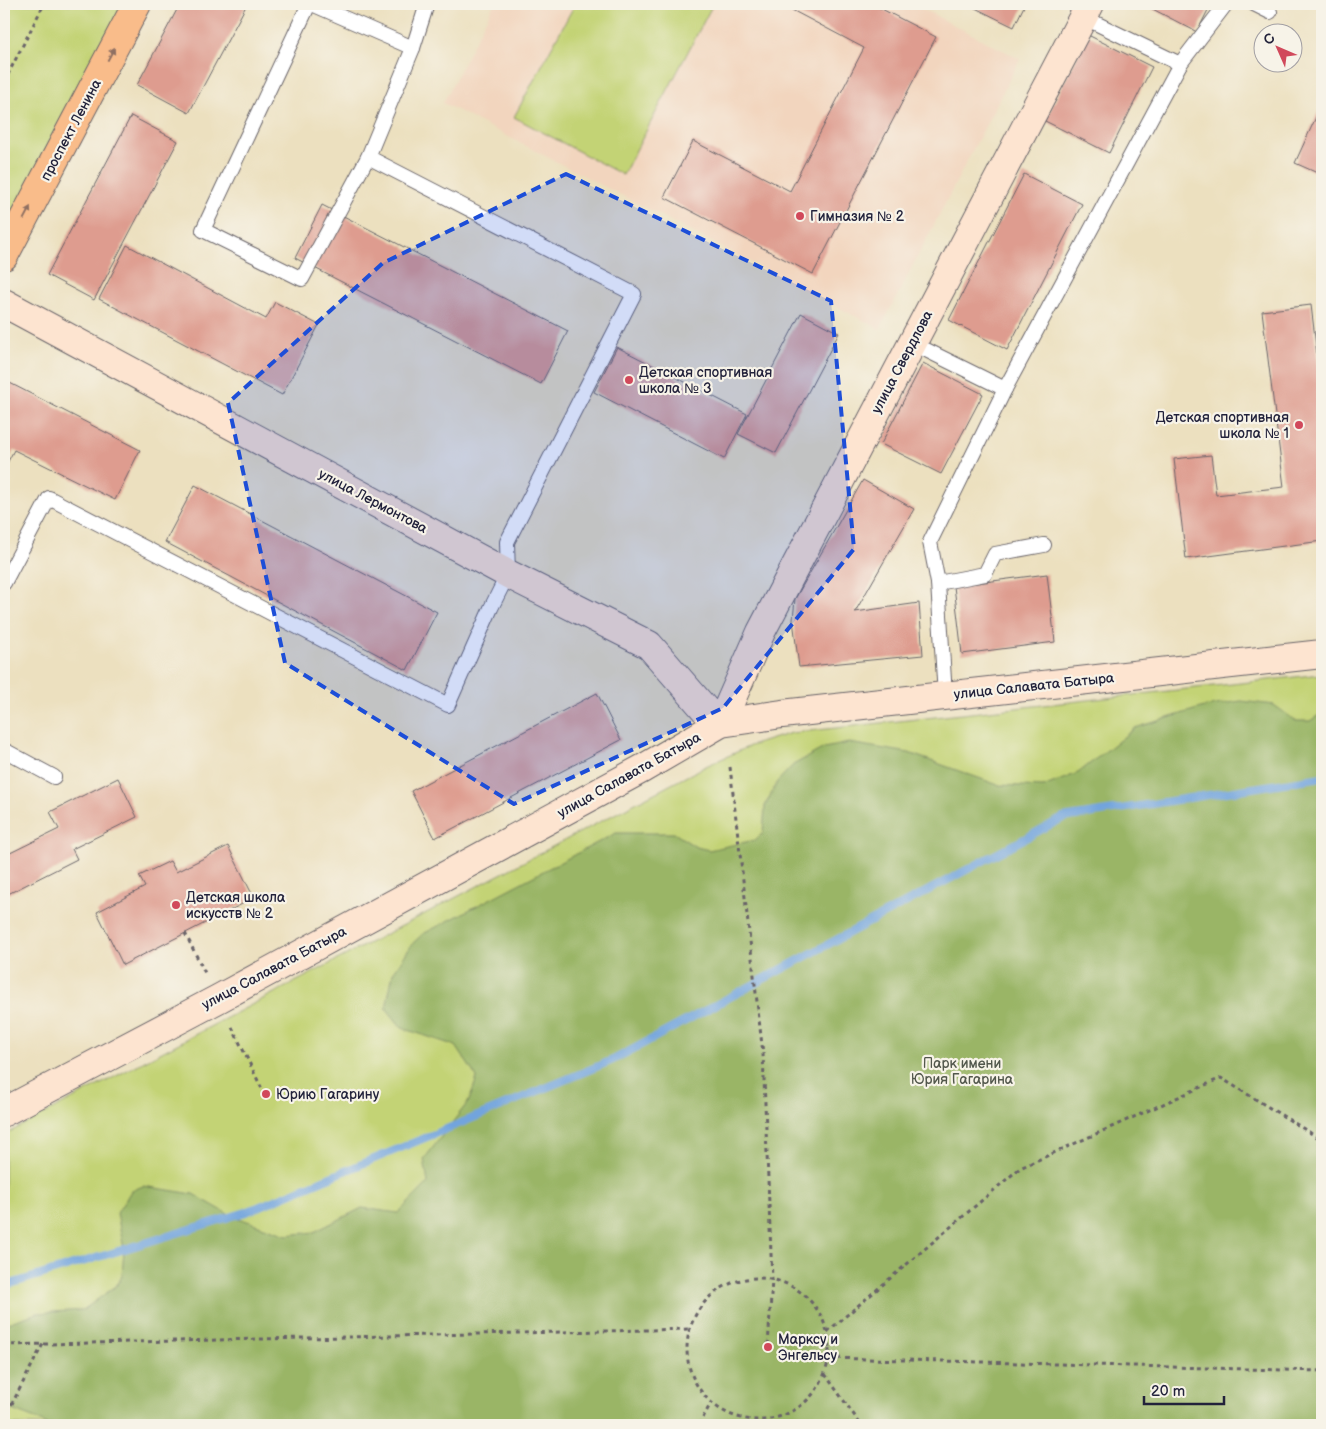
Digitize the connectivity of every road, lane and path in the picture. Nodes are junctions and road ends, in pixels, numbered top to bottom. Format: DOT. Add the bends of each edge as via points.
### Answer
graph roads {
  1 [pos="44,4"];
  2 [pos="137,4"];
  3 [pos="310,4"];
  4 [pos="427,4"];
  5 [pos="1226,4"];
  6 [pos="1254,4"];
  7 [pos="1087,11"];
  8 [pos="1270,12"];
  9 [pos="413,48"];
  10 [pos="1180,64"];
  11 [pos="4,82"];
  12 [pos="368,157"];
  13 [pos="4,256"];
  14 [pos="4,303"];
  15 [pos="912,343"];
  16 [pos="1005,389"];
  17 [pos="1044,545"];
  18 [pos="508,574"];
  19 [pos="4,583"];
  20 [pos="938,583"];
  21 [pos="1322,654"];
  22 [pos="945,696"];
  23 [pos="721,724"];
  24 [pos="4,750"];
  25 [pos="730,767"];
  26 [pos="54,777"];
  27 [pos="186,933"];
  28 [pos="206,975"];
  29 [pos="232,1027"];
  30 [pos="262,1089"];
  31 [pos="4,1112"];
  32 [pos="1322,1140"];
  33 [pos="772,1279"];
  34 [pos="690,1329"];
  35 [pos="827,1332"];
  36 [pos="42,1344"];
  37 [pos="4,1346"];
  38 [pos="768,1347"];
  39 [pos="829,1358"];
  40 [pos="1322,1372"];
  41 [pos="825,1374"];
  42 [pos="711,1402"];
  43 [pos="4,1419"];
  44 [pos="699,1425"];
  45 [pos="861,1425"];
  1 -- 11 [label="path"];
  13 -- 2 [label="main road, проспект Ленина, one-way"];
  3 -- 9 [label="lane"];
  3 -- 12 [label="lane" via="203,230 302,279"];
  4 -- 9 [label="lane"];
  5 -- 10 [label="lane"];
  6 -- 8 [label="lane"];
  7 -- 10 [label="lane"];
  7 -- 15 [label="street, улица Свердлова"];
  9 -- 12 [label="lane"];
  10 -- 16 [label="lane"];
  12 -- 18 [label="lane" via="634,294 507,542"];
  14 -- 18 [label="street, улица Лермонтова"];
  15 -- 16 [label="lane"];
  15 -- 23 [label="street, улица Свердлова" via="761,632"];
  16 -- 20 [label="lane" via="930,542"];
  17 -- 20 [label="lane" via="995,554 985,574"];
  18 -- 19 [label="lane" via="448,705 50,498"];
  18 -- 23 [label="street, улица Лермонтова" via="649,645"];
  20 -- 22 [label="lane"];
  21 -- 22 [label="street, улица Салавата Батыра"];
  22 -- 23 [label="street, улица Салавата Батыра"];
  23 -- 31 [label="street, улица Салавата Батыра" via="244,985"];
  24 -- 26 [label="lane"];
  25 -- 33 [label="path" via="763,1054"];
  27 -- 28 [label="path"];
  29 -- 30 [label="path"];
  32 -- 35 [label="path" via="1221,1078 1020,1168"];
  33 -- 34 [label="path" via="751,1278 731,1283 713,1294 699,1310"];
  33 -- 35 [label="path" via="804,1294 819,1312"];
  33 -- 38 [label="path"];
  34 -- 36 [label="path"];
  34 -- 42 [label="path" via="687,1349 690,1369 698,1387"];
  35 -- 39 [label="path"];
  36 -- 37 [label="path"];
  36 -- 43 [label="path"];
  39 -- 40 [label="path"];
  39 -- 41 [label="path"];
  41 -- 42 [label="path" via="813,1394 796,1409 775,1418 752,1420 730,1415"];
  41 -- 45 [label="path"];
  42 -- 44 [label="path"];
}
